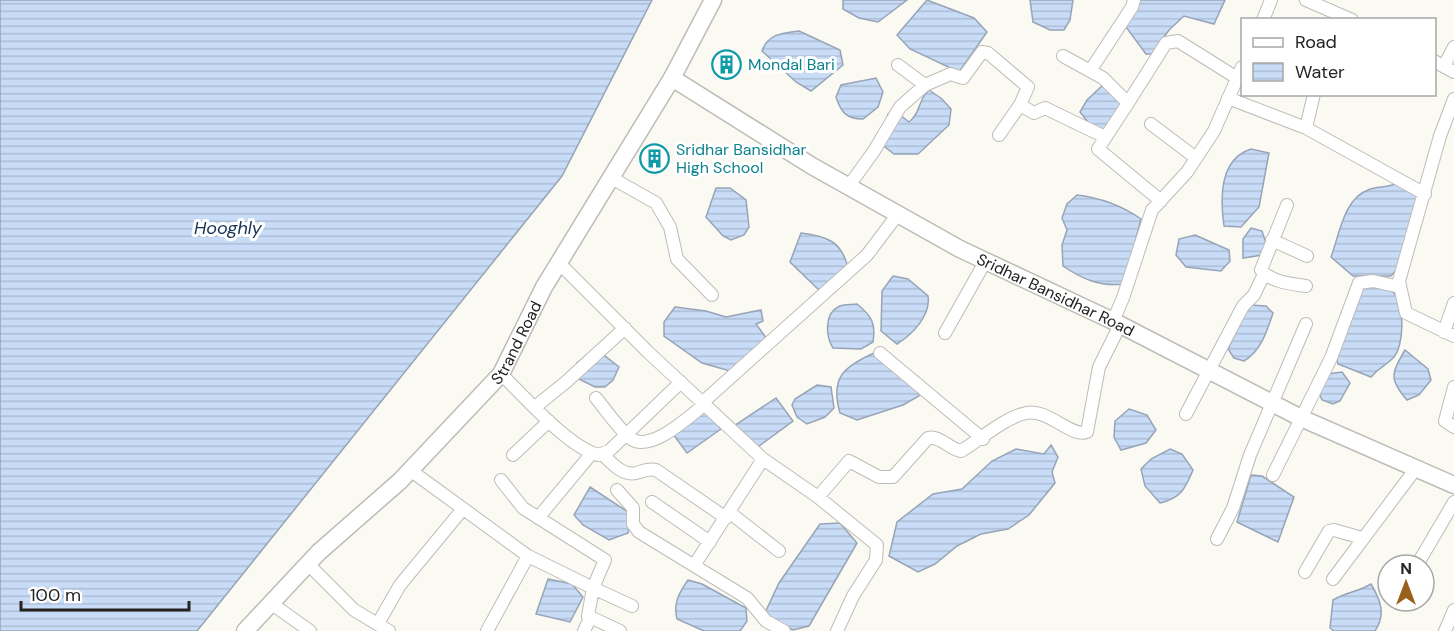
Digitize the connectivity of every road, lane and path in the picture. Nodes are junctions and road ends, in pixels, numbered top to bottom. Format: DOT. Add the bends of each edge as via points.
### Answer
graph roads {
  1 [pos="713,0"];
  2 [pos="1134,0"];
  3 [pos="1271,0"];
  4 [pos="1306,0"];
  5 [pos="1331,15"];
  6 [pos="1264,18"];
  7 [pos="1454,47"];
  8 [pos="1063,56"];
  9 [pos="898,64"];
  10 [pos="1444,66"];
  11 [pos="1090,70"];
  12 [pos="1240,73"];
  13 [pos="672,78"];
  14 [pos="925,86"];
  15 [pos="1314,96"];
  16 [pos="1228,99"];
  17 [pos="1454,99"];
  18 [pos="1128,103"];
  19 [pos="1020,105"];
  20 [pos="1151,124"];
  21 [pos="1306,128"];
  22 [pos="999,135"];
  23 [pos="1105,137"];
  24 [pos="1196,158"];
  25 [pos="610,177"];
  26 [pos="848,187"];
  27 [pos="1425,194"];
  28 [pos="1161,201"];
  29 [pos="1287,205"];
  30 [pos="898,214"];
  31 [pos="1272,240"];
  32 [pos="1307,256"];
  33 [pos="985,262"];
  34 [pos="559,263"];
  35 [pos="1264,274"];
  36 [pos="1306,286"];
  37 [pos="1400,287"];
  38 [pos="712,295"];
  39 [pos="1454,303"];
  40 [pos="1117,323"];
  41 [pos="1306,324"];
  42 [pos="625,328"];
  43 [pos="945,333"];
  44 [pos="1449,334"];
  45 [pos="880,353"];
  46 [pos="1208,369"];
  47 [pos="501,374"];
  48 [pos="681,382"];
  49 [pos="1454,387"];
  50 [pos="596,398"];
  51 [pos="703,404"];
  52 [pos="1273,404"];
  53 [pos="535,407"];
  54 [pos="1186,414"];
  55 [pos="1301,418"];
  56 [pos="549,421"];
  57 [pos="1454,427"];
  58 [pos="627,434"];
  59 [pos="983,439"];
  60 [pos="597,454"];
  61 [pos="513,455"];
  62 [pos="763,459"];
  63 [pos="1417,467"];
  64 [pos="410,470"];
  65 [pos="1274,475"];
  66 [pos="501,480"];
  67 [pos="1454,485"];
  68 [pos="617,490"];
  69 [pos="818,497"];
  70 [pos="652,502"];
  71 [pos="1454,502"];
  72 [pos="462,510"];
  73 [pos="728,515"];
  74 [pos="538,518"];
  75 [pos="1362,538"];
  76 [pos="1217,539"];
  77 [pos="710,542"];
  78 [pos="779,551"];
  79 [pos="1424,553"];
  80 [pos="528,556"];
  81 [pos="308,564"];
  82 [pos="695,564"];
  83 [pos="1305,572"];
  84 [pos="1333,579"];
  85 [pos="593,588"];
  86 [pos="272,604"];
  87 [pos="632,606"];
  88 [pos="1454,610"];
  89 [pos="590,618"];
  90 [pos="380,620"];
  91 [pos="245,631"];
  92 [pos="310,631"];
  93 [pos="389,631"];
  94 [pos="487,631"];
  95 [pos="584,631"];
  96 [pos="620,631"];
  97 [pos="784,631"];
  98 [pos="837,631"];
  99 [pos="1445,631"];
  1 -- 13 [label="street, Strand Road"];
  2 -- 11 [label="street"];
  3 -- 6 [label="street"];
  4 -- 5 [label="street"];
  7 -- 10 [label="street"];
  8 -- 11 [label="street"];
  9 -- 14 [label="street"];
  11 -- 18 [label="street"];
  12 -- 16 [label="street"];
  12 -- 18 [label="street" via="1172,40 1166,43"];
  13 -- 25 [label="street, Strand Road"];
  13 -- 26 [label="street, Sridhar Bansidhar Road"];
  14 -- 19 [label="street" via="950,74 963,78 986,52 1028,87"];
  14 -- 26 [label="street" via="893,115"];
  15 -- 21 [label="street"];
  16 -- 21 [label="street"];
  16 -- 24 [label="street"];
  17 -- 27 [label="street"];
  18 -- 23 [label="street"];
  19 -- 22 [label="street"];
  19 -- 23 [label="street" via="1034,113 1045,108"];
  20 -- 24 [label="street"];
  21 -- 27 [label="street"];
  23 -- 28 [label="street" via="1098,149"];
  24 -- 28 [label="street"];
  25 -- 34 [label="street, Strand Road"];
  25 -- 38 [label="street" via="656,203 670,227 677,259"];
  26 -- 30 [label="street, Sridhar Bansidhar Road"];
  27 -- 37 [label="street"];
  28 -- 40 [label="street" via="1143,229"];
  29 -- 31 [label="street"];
  30 -- 33 [label="street, Sridhar Bansidhar Road"];
  30 -- 51 [label="street" via="867,255"];
  31 -- 32 [label="street"];
  31 -- 35 [label="street" via="1260,266"];
  33 -- 40 [label="street, Sridhar Bansidhar Road"];
  33 -- 43 [label="street"];
  34 -- 42 [label="street"];
  34 -- 47 [label="street, Strand Road"];
  35 -- 36 [label="street"];
  35 -- 46 [label="street"];
  37 -- 44 [label="street" via="1406,314"];
  37 -- 55 [label="street" via="1373,281 1359,283 1331,358"];
  39 -- 44 [label="street"];
  40 -- 46 [label="street, Sridhar Bansidhar Road"];
  40 -- 59 [label="street" via="1099,367 1087,432 1078,433 1034,412 1013,419"];
  41 -- 52 [label="street"];
  42 -- 48 [label="street"];
  42 -- 53 [label="street"];
  45 -- 59 [label="street"];
  46 -- 52 [label="street, Sridhar Bansidhar Road"];
  46 -- 54 [label="street"];
  47 -- 53 [label="street"];
  47 -- 64 [label="street, Strand Road"];
  48 -- 51 [label="street"];
  48 -- 58 [label="street"];
  49 -- 57 [label="street" via="1445,415"];
  50 -- 58 [label="street"];
  51 -- 58 [label="street" via="653,440 638,441"];
  51 -- 62 [label="street"];
  52 -- 55 [label="street, Sridhar Bansidhar Road"];
  52 -- 76 [label="street"];
  53 -- 56 [label="street"];
  55 -- 63 [label="street, Sridhar Bansidhar Road"];
  55 -- 65 [label="street"];
  56 -- 60 [label="street"];
  56 -- 61 [label="street"];
  58 -- 60 [label="street"];
  59 -- 69 [label="street" via="957,451 937,438 928,438 899,472 887,478 849,461"];
  60 -- 73 [label="street" via="623,472 656,470"];
  60 -- 74 [label="street"];
  62 -- 69 [label="street"];
  62 -- 73 [label="street"];
  63 -- 67 [label="street, Sridhar Bansidhar Road"];
  63 -- 75 [label="street"];
  64 -- 72 [label="street"];
  64 -- 81 [label="street, Strand Road"];
  66 -- 74 [label="street" via="516,502"];
  68 -- 82 [label="street" via="633,508 633,524 639,532"];
  69 -- 98 [label="street" via="877,545 878,550"];
  70 -- 77 [label="street"];
  71 -- 79 [label="street"];
  72 -- 80 [label="street"];
  72 -- 90 [label="street" via="399,585"];
  73 -- 77 [label="street"];
  73 -- 78 [label="street"];
  74 -- 85 [label="street" via="604,560"];
  75 -- 83 [label="street" via="1329,531"];
  75 -- 84 [label="street"];
  77 -- 82 [label="street"];
  80 -- 85 [label="street"];
  80 -- 94 [label="street"];
  81 -- 86 [label="street, Strand Road"];
  81 -- 93 [label="street" via="366,620"];
  82 -- 97 [label="street" via="747,598 766,621"];
  85 -- 87 [label="street"];
  85 -- 89 [label="street"];
  86 -- 91 [label="street, Strand Road"];
  86 -- 92 [label="street"];
  88 -- 99 [label="street"];
  89 -- 95 [label="street"];
  89 -- 96 [label="street"];
}
